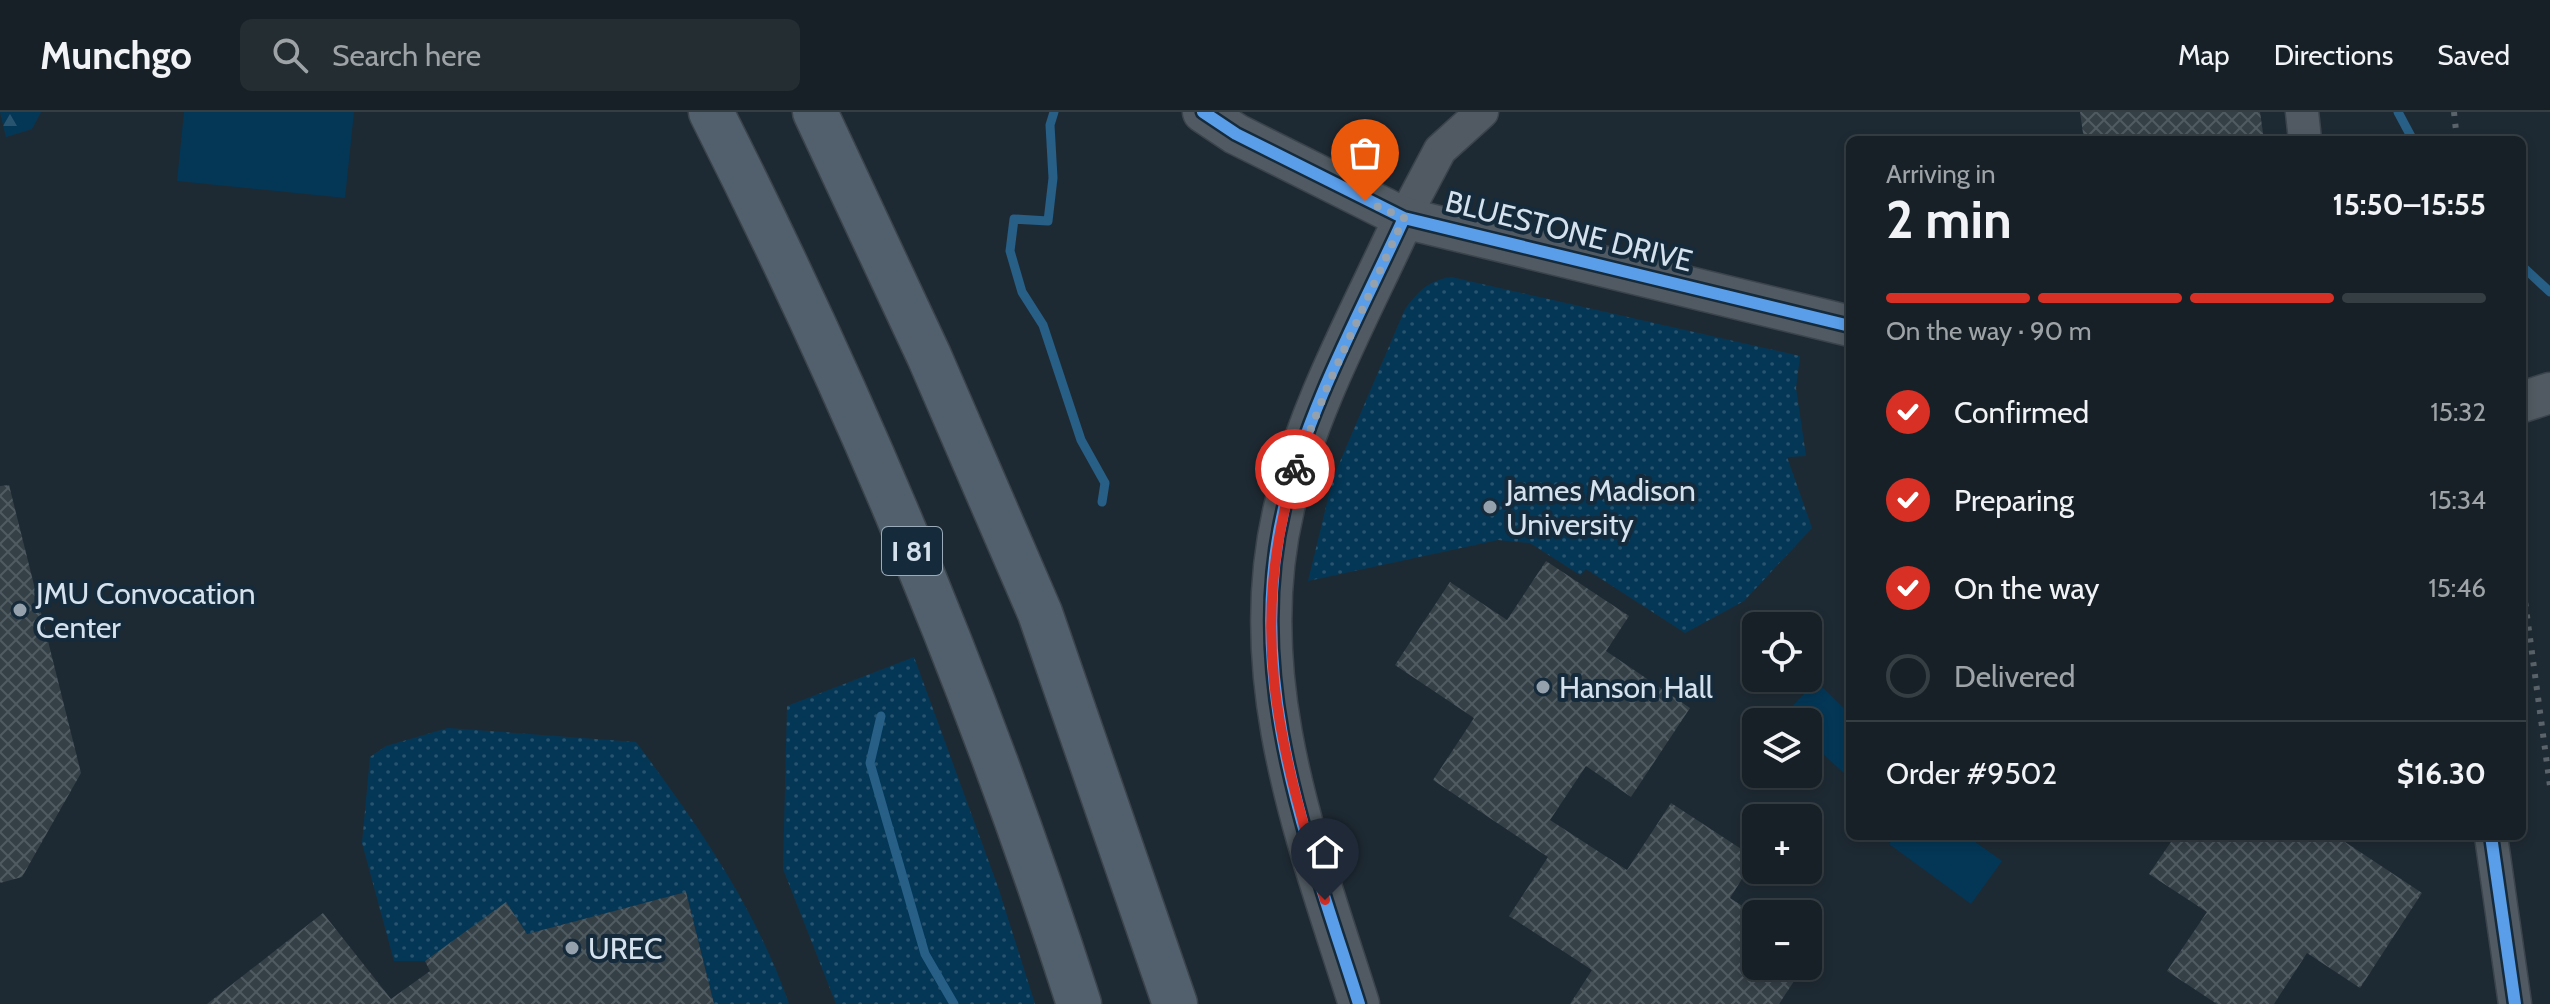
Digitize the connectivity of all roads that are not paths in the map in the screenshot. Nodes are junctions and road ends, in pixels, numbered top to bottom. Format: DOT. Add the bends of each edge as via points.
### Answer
graph roads {
  1 [pos="711,112"];
  2 [pos="815,112"];
  3 [pos="1203,112"];
  4 [pos="1482,112"];
  5 [pos="2302,112"];
  6 [pos="2305,136"];
  7 [pos="1404,218"];
  8 [pos="1846,325"];
  9 [pos="2550,393"];
  10 [pos="2526,401"];
  11 [pos="2492,840"];
  12 [pos="1079,1004"];
  13 [pos="1175,1004"];
  14 [pos="1359,1004"];
  15 [pos="2515,1004"];
  1 -- 12 [label="highway, I 81" via="885,485 1000,776"];
  2 -- 13 [label="highway" via="929,356 1040,613"];
  3 -- 7 [label="street, BLUESTONE DRIVE" via="1236,134"];
  4 -- 7 [label="street" via="1440,150"];
  5 -- 6 [label="street"];
  7 -- 8 [label="street, BLUESTONE DRIVE"];
  7 -- 14 [label="street" via="1297,461 1283,509 1270,624 1272,690 1284,758"];
  9 -- 10 [label="street"];
  11 -- 15 [label="street"];
}
